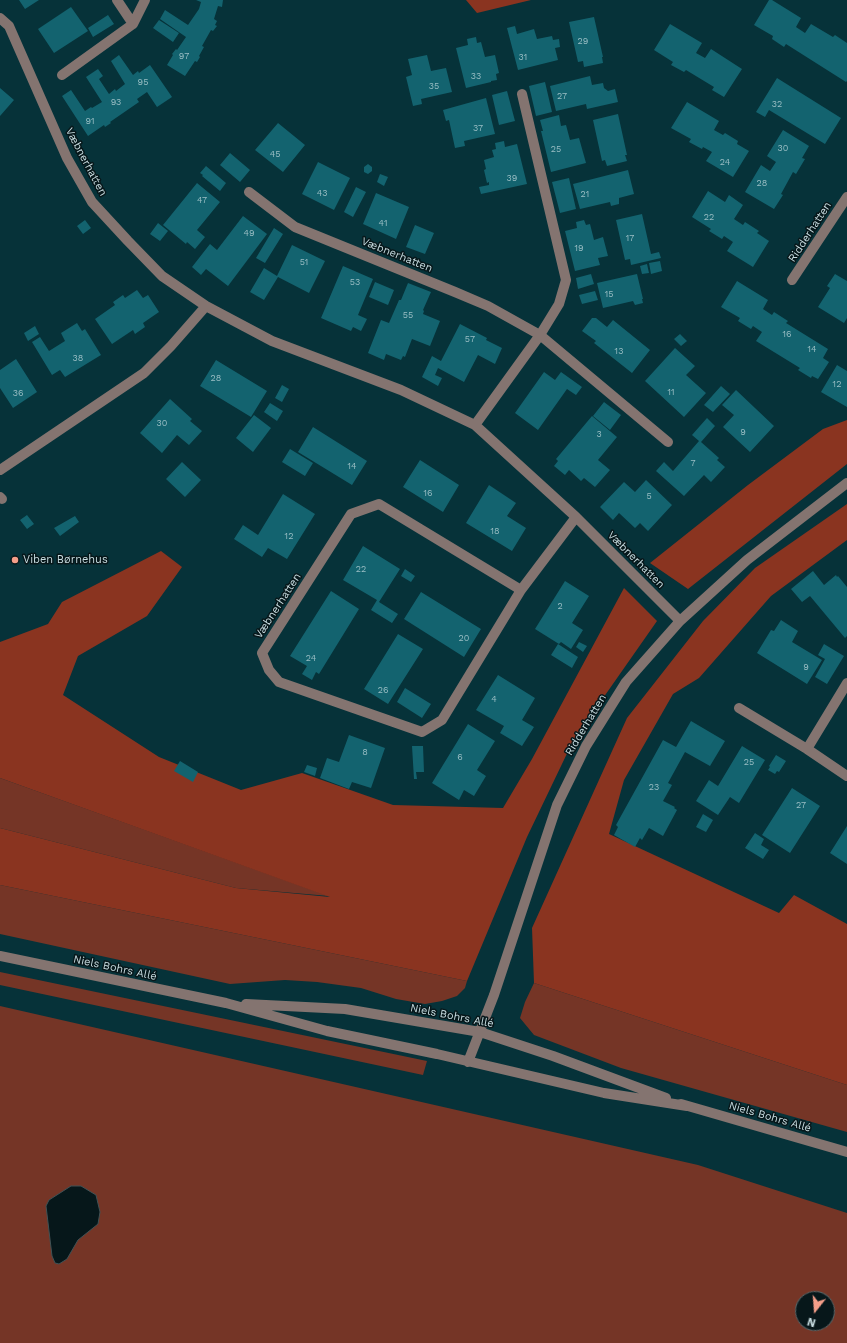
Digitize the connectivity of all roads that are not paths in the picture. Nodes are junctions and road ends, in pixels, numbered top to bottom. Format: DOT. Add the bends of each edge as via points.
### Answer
graph roads {
  1 [pos="117,0"];
  2 [pos="145,0"];
  3 [pos="0,18"];
  4 [pos="133,24"];
  5 [pos="62,75"];
  6 [pos="522,94"];
  7 [pos="248,192"];
  8 [pos="847,197"];
  9 [pos="792,280"];
  10 [pos="206,306"];
  11 [pos="540,335"];
  12 [pos="475,425"];
  13 [pos="668,442"];
  14 [pos="0,470"];
  15 [pos="847,483"];
  16 [pos="576,517"];
  17 [pos="521,590"];
  18 [pos="680,621"];
  19 [pos="847,683"];
  20 [pos="739,708"];
  21 [pos="808,749"];
  22 [pos="847,776"];
  23 [pos="0,956"];
  24 [pos="226,1003"];
  25 [pos="480,1032"];
  26 [pos="468,1062"];
  27 [pos="686,1106"];
  28 [pos="847,1152"];
  1 -- 4 [label="street"];
  2 -- 4 [label="street"];
  3 -- 10 [label="street, Væbnerhatten" via="9,26 67,158 92,202 162,276"];
  4 -- 5 [label="street"];
  6 -- 11 [label="street" via="566,280 559,304"];
  7 -- 11 [label="street, Væbnerhatten" via="295,227 488,306"];
  8 -- 9 [label="street, Ridderhatten"];
  10 -- 12 [label="street, Væbnerhatten" via="272,341 401,390"];
  10 -- 14 [label="street" via="144,373"];
  11 -- 12 [label="street"];
  11 -- 13 [label="street, Væbnerhatten"];
  12 -- 16 [label="street, Væbnerhatten"];
  15 -- 18 [label="street, Ridderhatten" via="747,560"];
  16 -- 17 [label="street, Væbnerhatten"];
  16 -- 18 [label="street, Væbnerhatten"];
  17 -- 17 [label="street, Væbnerhatten" via="442,720 422,732 279,682 269,670 262,653 351,514 379,504"];
  18 -- 25 [label="street, Ridderhatten" via="626,682 586,746 557,806"];
  19 -- 21 [label="street"];
  20 -- 21 [label="street"];
  21 -- 22 [label="street"];
  23 -- 24 [label="street, Niels Bohrs Allé"];
  24 -- 25 [label="street, Niels Bohrs Allé" via="345,1009"];
  24 -- 26 [label="street, Niels Bohrs Allé" via="326,1031"];
  25 -- 26 [label="street, Ridderhatten"];
  25 -- 27 [label="street, Niels Bohrs Allé" via="553,1056"];
  26 -- 27 [label="street, Niels Bohrs Allé" via="604,1093"];
  27 -- 28 [label="street, Niels Bohrs Allé"];
}
